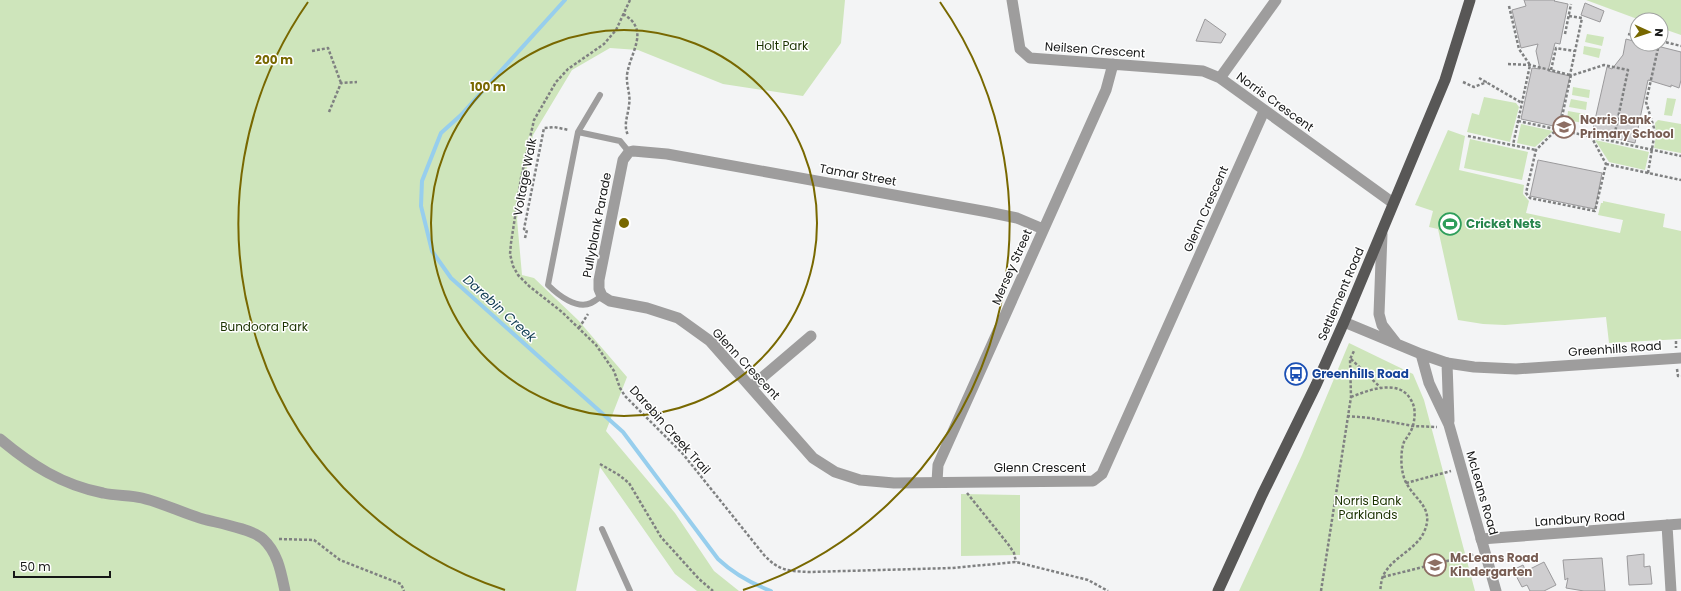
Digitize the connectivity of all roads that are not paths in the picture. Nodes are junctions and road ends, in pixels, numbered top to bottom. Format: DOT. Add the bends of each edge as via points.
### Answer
graph roads {
  1 [pos="1012,0"];
  2 [pos="1276,0"];
  3 [pos="1470,0"];
  4 [pos="1113,64"];
  5 [pos="1220,78"];
  6 [pos="600,95"];
  7 [pos="1264,111"];
  8 [pos="578,132"];
  9 [pos="629,152"];
  10 [pos="1393,203"];
  11 [pos="1043,229"];
  12 [pos="1382,231"];
  13 [pos="602,296"];
  14 [pos="1344,322"];
  15 [pos="811,336"];
  16 [pos="1398,344"];
  17 [pos="1421,354"];
  18 [pos="1681,358"];
  19 [pos="1447,363"];
  20 [pos="751,387"];
  21 [pos="1449,425"];
  22 [pos="0,439"];
  23 [pos="937,482"];
  24 [pos="1681,524"];
  25 [pos="1667,525"];
  26 [pos="602,529"];
  27 [pos="1481,539"];
  28 [pos="285,591"];
  29 [pos="630,591"];
  30 [pos="1218,591"];
  31 [pos="1496,591"];
  32 [pos="1671,591"];
  1 -- 4 [label="street, Neilsen Crescent" via="1020,49 1030,58"];
  2 -- 5 [label="street, Norris Crescent"];
  3 -- 10 [label="main road, Settlement Road" via="1445,80"];
  4 -- 5 [label="street, Neilsen Crescent" via="1203,71"];
  4 -- 11 [label="street, Mersey Street" via="1106,90"];
  5 -- 7 [label="street, Norris Crescent"];
  6 -- 8 [label="lane"];
  7 -- 10 [label="street, Norris Crescent"];
  7 -- 23 [label="street, Glenn Crescent" via="1102,474 1093,481"];
  8 -- 9 [label="lane" via="620,141"];
  8 -- 13 [label="lane" via="548,285 556,293 578,305 590,304"];
  9 -- 11 [label="street, Tamar Street" via="667,154 988,212 1017,218"];
  9 -- 13 [label="street, Pullyblank Parade" via="623,160 599,280"];
  10 -- 12 [label="main road, Settlement Road"];
  11 -- 23 [label="street, Mersey Street" via="938,465"];
  12 -- 14 [label="main road, Settlement Road"];
  12 -- 16 [label="street" via="1379,314 1384,327"];
  13 -- 20 [label="street, Glenn Crescent" via="610,301 678,318 710,341"];
  14 -- 16 [label="street, Greenhills Road"];
  14 -- 30 [label="main road, Settlement Road"];
  15 -- 20 [label="street"];
  16 -- 17 [label="street, Greenhills Road"];
  17 -- 19 [label="street, Greenhills Road"];
  17 -- 21 [label="street, McLeans Road" via="1429,383"];
  18 -- 19 [label="street, Greenhills Road" via="1516,369"];
  19 -- 21 [label="street, McLeans Road"];
  20 -- 23 [label="street, Glenn Crescent" via="813,458 835,472 860,480 894,483"];
  21 -- 27 [label="street, McLeans Road"];
  22 -- 28 [label="street" via="46,473 76,486 104,494 143,498 261,538 270,547 278,563"];
  24 -- 25 [label="street, Landbury Road"];
  25 -- 27 [label="street, Landbury Road"];
  25 -- 32 [label="street"];
  26 -- 29 [label="lane"];
  27 -- 31 [label="street, McLeans Road"];
}
